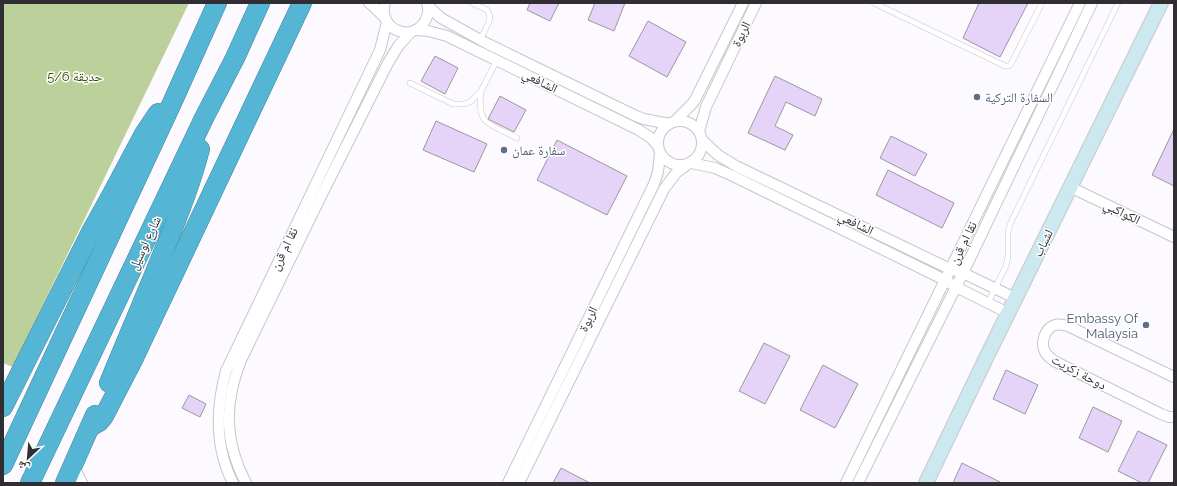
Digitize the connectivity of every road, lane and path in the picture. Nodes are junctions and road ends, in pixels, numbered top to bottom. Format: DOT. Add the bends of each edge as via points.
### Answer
graph roads {
  1 [pos="218,3"];
  2 [pos="260,3"];
  3 [pos="302,3"];
  4 [pos="368,3"];
  5 [pos="385,3"];
  6 [pos="472,3"];
  7 [pos="743,3"];
  8 [pos="756,3"];
  9 [pos="874,3"];
  10 [pos="1042,3"];
  11 [pos="1080,3"];
  12 [pos="1092,3"];
  13 [pos="1118,3"];
  14 [pos="1161,3"];
  15 [pos="427,4"];
  16 [pos="386,20"];
  17 [pos="414,31"];
  18 [pos="480,40"];
  19 [pos="497,60"];
  20 [pos="410,83"];
  21 [pos="481,91"];
  22 [pos="172,103"];
  23 [pos="204,118"];
  24 [pos="672,123"];
  25 [pos="701,136"];
  26 [pos="517,138"];
  27 [pos="659,150"];
  28 [pos="690,164"];
  29 [pos="1070,187"];
  30 [pos="1174,238"];
  31 [pos="950,268"];
  32 [pos="963,273"];
  33 [pos="945,280"];
  34 [pos="956,287"];
  35 [pos="995,289"];
  36 [pos="1015,298"];
  37 [pos="988,303"];
  38 [pos="1008,313"];
  39 [pos="1174,375"];
  40 [pos="3,407"];
  41 [pos="1174,417"];
  42 [pos="90,427"];
  43 [pos="74,461"];
  44 [pos="3,465"];
  45 [pos="30,483"];
  46 [pos="65,483"];
  47 [pos="82,483"];
  48 [pos="233,483"];
  49 [pos="246,483"];
  50 [pos="508,483"];
  51 [pos="519,483"];
  52 [pos="846,483"];
  53 [pos="858,483"];
  54 [pos="926,483"];
  1 -- 22 [label="highway"];
  2 -- 23 [label="highway, شارع لوسيل"];
  3 -- 42 [label="highway" via="133,360 104,416"];
  4 -- 16 [label="street"];
  5 -- 16 [label="street, نقا ام قرن"];
  6 -- 18 [label="lane" via="487,10 490,16"];
  7 -- 24 [label="street, الربوة" via="692,106"];
  8 -- 25 [label="street, الربوة" via="706,107"];
  9 -- 10 [label="lane" via="1004,66 1009,66"];
  11 -- 31 [label="street, نقا ام قرن"];
  12 -- 32 [label="street, نقا ام قرن"];
  13 -- 35 [label="lane" via="1011,222 1006,266"];
  14 -- 29 [label="street, لشباب"];
  15 -- 17 [label="street, نقا ام قرن" via="427,18"];
  15 -- 18 [label="street, الشافعي" via="445,21"];
  16 -- 17 [label="street, الشافعي" via="398,31"];
  16 -- 48 [label="street, نقا ام قرن" via="380,50 226,372 219,399 219,431 223,457"];
  17 -- 19 [label="street, الشافعي" via="428,31 447,36"];
  17 -- 49 [label="street, نقا ام قرن" via="398,44 388,63 241,360 230,396 229,431 234,455"];
  18 -- 24 [label="street, الشافعي" via="636,116"];
  19 -- 21 [label="lane"];
  19 -- 27 [label="street, الشافعي" via="639,130 651,138"];
  20 -- 21 [label="lane" via="460,105 470,102"];
  21 -- 26 [label="lane" via="483,118"];
  22 -- 40 [label="highway" via="156,113 144,134 92,230"];
  22 -- 44 [label="highway"];
  23 -- 42 [label="highway" via="203,137 181,207"];
  23 -- 45 [label="highway, شارع لوسيل"];
  24 -- 25 [label="street" via="688,122"];
  24 -- 27 [label="street" via="660,133"];
  25 -- 28 [label="street" via="700,153"];
  25 -- 31 [label="street, الشافعي" via="718,155 736,166"];
  27 -- 28 [label="street" via="668,163 682,166"];
  27 -- 50 [label="street, الربوة" via="658,172 654,184"];
  28 -- 33 [label="street, الشافعي" via="715,168 734,176"];
  28 -- 51 [label="street, الربوة" via="676,173 664,189"];
  29 -- 30 [label="street, الكواكبي"];
  29 -- 36 [label="street, لشباب"];
  31 -- 32 [label="street, الشافعي"];
  31 -- 33 [label="street, نقا ام قرن"];
  32 -- 34 [label="street, نقا ام قرن"];
  32 -- 35 [label="street, الشافعي"];
  33 -- 34 [label="street, الشافعي"];
  33 -- 52 [label="street, نقا ام قرن"];
  34 -- 37 [label="street, الشافعي"];
  34 -- 53 [label="street, نقا ام قرن"];
  35 -- 36 [label="street, الشافعي"];
  35 -- 37 [label="lane"];
  36 -- 38 [label="street, لشباب"];
  37 -- 38 [label="street, الشافعي"];
  38 -- 54 [label="street, لشباب"];
  39 -- 41 [label="street, دوحة زكريت" via="1062,324 1049,328 1044,336 1044,350 1054,361 1161,414"];
  42 -- 43 [label="highway"];
  43 -- 46 [label="highway"];
  43 -- 47 [label="street"];
}
